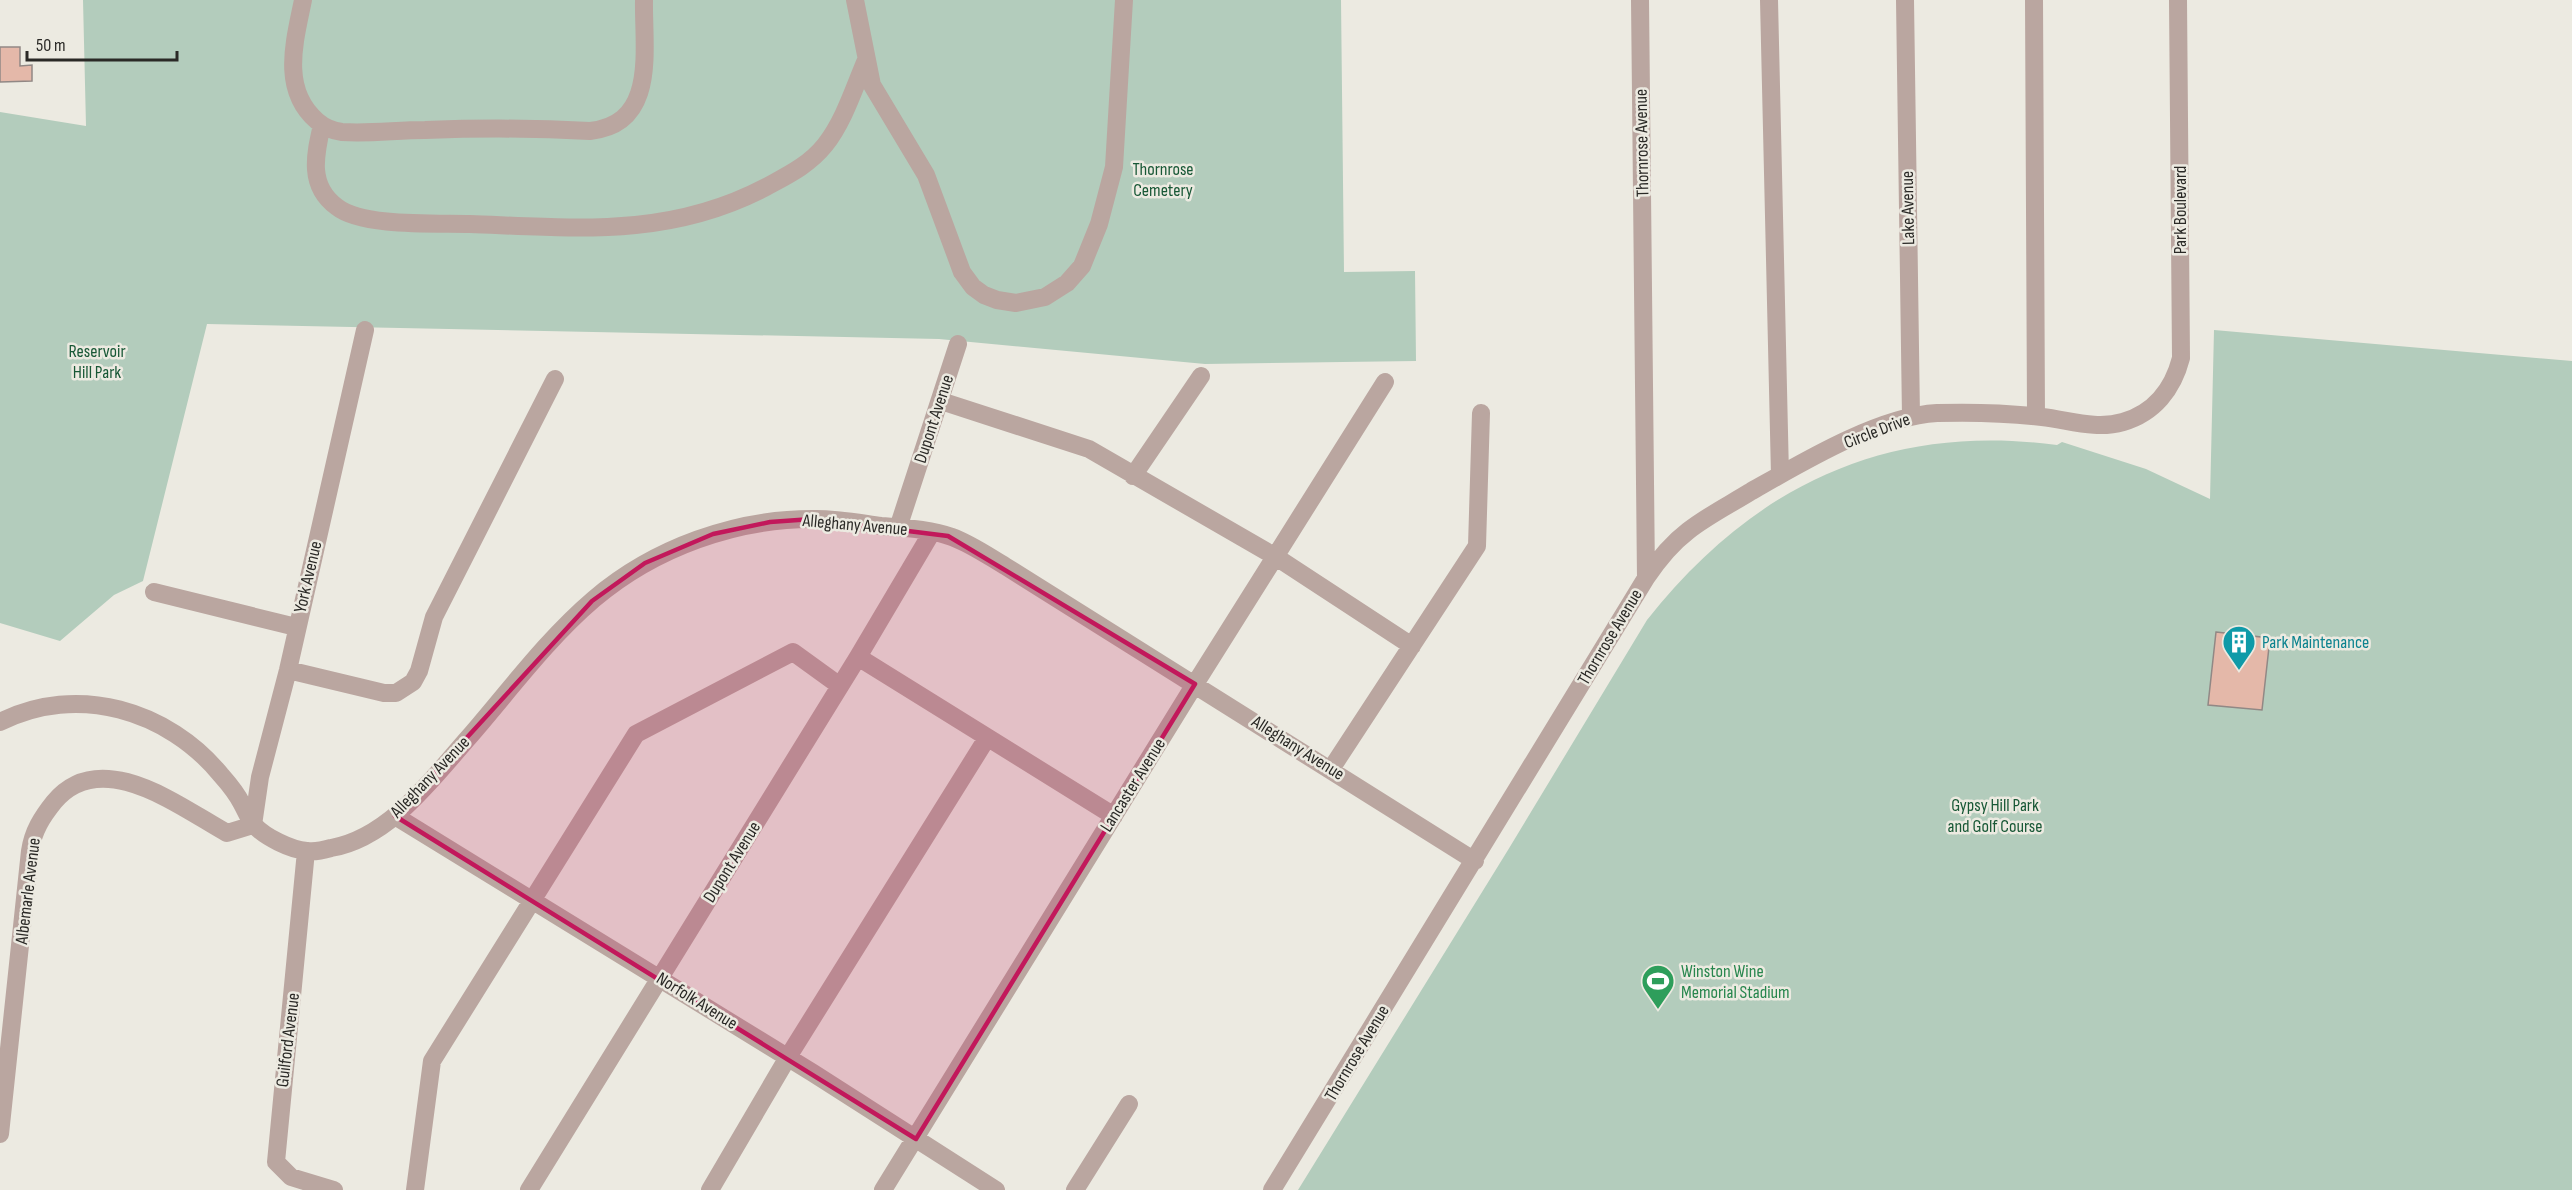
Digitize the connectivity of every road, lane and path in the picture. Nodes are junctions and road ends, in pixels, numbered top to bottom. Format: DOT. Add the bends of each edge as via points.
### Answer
graph roads {
  1 [pos="303,0"];
  2 [pos="644,0"];
  3 [pos="855,0"];
  4 [pos="1124,0"];
  5 [pos="1640,0"];
  6 [pos="1768,0"];
  7 [pos="1905,0"];
  8 [pos="2034,0"];
  9 [pos="2178,0"];
  10 [pos="866,60"];
  11 [pos="322,125"];
  12 [pos="366,330"];
  13 [pos="958,344"];
  14 [pos="1201,376"];
  15 [pos="555,379"];
  16 [pos="1385,382"];
  17 [pos="940,401"];
  18 [pos="2148,410"];
  19 [pos="1481,413"];
  20 [pos="2036,416"];
  21 [pos="1911,417"];
  22 [pos="1780,475"];
  23 [pos="1134,476"];
  24 [pos="898,528"];
  25 [pos="932,532"];
  26 [pos="1276,557"];
  27 [pos="1646,578"];
  28 [pos="154,592"];
  29 [pos="296,627"];
  30 [pos="1412,646"];
  31 [pos="858,657"];
  32 [pos="288,670"];
  33 [pos="1195,684"];
  34 [pos="840,686"];
  35 [pos="0,722"];
  36 [pos="987,738"];
  37 [pos="1331,769"];
  38 [pos="395,816"];
  39 [pos="1114,816"];
  40 [pos="253,825"];
  41 [pos="306,851"];
  42 [pos="1475,861"];
  43 [pos="533,900"];
  44 [pos="660,978"];
  45 [pos="788,1057"];
  46 [pos="1129,1104"];
  47 [pos="0,1134"];
  48 [pos="916,1139"];
  49 [pos="334,1190"];
  50 [pos="415,1190"];
  51 [pos="529,1190"];
  52 [pos="710,1190"];
  53 [pos="883,1190"];
  54 [pos="996,1190"];
  55 [pos="1075,1190"];
  56 [pos="1272,1190"];
  1 -- 11 [label="street" via="293,51 294,80 305,106"];
  2 -- 11 [label="street" via="639,96 625,117 606,128 343,132"];
  3 -- 10 [label="street"];
  4 -- 10 [label="street" via="1114,167 1099,224 1075,275 1055,292 1035,301 997,300 967,280 926,175 878,98"];
  5 -- 27 [label="street, Thornrose Avenue"];
  6 -- 22 [label="street"];
  7 -- 21 [label="street, Lake Avenue"];
  8 -- 20 [label="street"];
  9 -- 18 [label="street, Park Boulevard" via="2181,358 2170,387"];
  10 -- 11 [label="street" via="835,130 818,153 799,169 722,208 644,226 502,226 354,217 332,204 318,182 315,156"];
  12 -- 29 [label="street, York Avenue"];
  13 -- 17 [label="street, Dupont Avenue"];
  14 -- 23 [label="street"];
  15 -- 32 [label="street" via="442,598 413,682 396,693 384,693"];
  16 -- 26 [label="street, Lancaster Avenue"];
  17 -- 23 [label="street" via="1089,449"];
  17 -- 24 [label="street, Dupont Avenue"];
  18 -- 20 [label="street, Circle Drive" via="2108,425"];
  19 -- 30 [label="street" via="1477,546"];
  20 -- 21 [label="street, Circle Drive" via="1937,413"];
  21 -- 22 [label="street, Circle Drive" via="1874,428"];
  22 -- 27 [label="street, Circle Drive" via="1688,531 1666,551"];
  23 -- 26 [label="street"];
  24 -- 25 [label="street, Alleghany Avenue"];
  24 -- 38 [label="street, Alleghany Avenue" via="834,520 770,522 713,534 645,563 592,601 541,652"];
  25 -- 31 [label="street, Dupont Avenue"];
  25 -- 33 [label="street, Alleghany Avenue" via="959,540 1005,566"];
  26 -- 30 [label="street"];
  26 -- 33 [label="street, Lancaster Avenue"];
  27 -- 42 [label="street, Thornrose Avenue"];
  28 -- 29 [label="street"];
  29 -- 32 [label="street, York Avenue"];
  30 -- 37 [label="street"];
  31 -- 34 [label="street, Dupont Avenue"];
  31 -- 36 [label="street"];
  32 -- 40 [label="street, York Avenue" via="260,777"];
  33 -- 37 [label="street, Alleghany Avenue"];
  33 -- 39 [label="street, Lancaster Avenue"];
  34 -- 43 [label="street" via="793,652 636,734"];
  34 -- 44 [label="street, Dupont Avenue"];
  35 -- 40 [label="street, Alleghany Avenue" via="26,710 58,703 108,706 148,718 169,730 219,772 241,800"];
  36 -- 39 [label="street"];
  36 -- 45 [label="street"];
  37 -- 42 [label="street, Alleghany Avenue"];
  38 -- 41 [label="street, Alleghany Avenue" via="350,843"];
  38 -- 43 [label="street, Norfolk Avenue"];
  39 -- 48 [label="street, Lancaster Avenue"];
  40 -- 41 [label="street, Alleghany Avenue" via="278,842"];
  40 -- 47 [label="street, Albemarle Avenue" via="227,833 138,785 108,779 73,785 45,812 30,851"];
  41 -- 49 [label="street, Guilford Avenue" via="276,1162 296,1179"];
  42 -- 56 [label="street, Thornrose Avenue"];
  43 -- 44 [label="street, Norfolk Avenue"];
  43 -- 50 [label="street" via="432,1061"];
  44 -- 45 [label="street, Norfolk Avenue"];
  44 -- 51 [label="street, Dupont Avenue"];
  45 -- 48 [label="street, Norfolk Avenue"];
  45 -- 52 [label="street"];
  46 -- 55 [label="street"];
  48 -- 53 [label="street, Lancaster Avenue"];
  48 -- 54 [label="street, Norfolk Avenue"];
}
